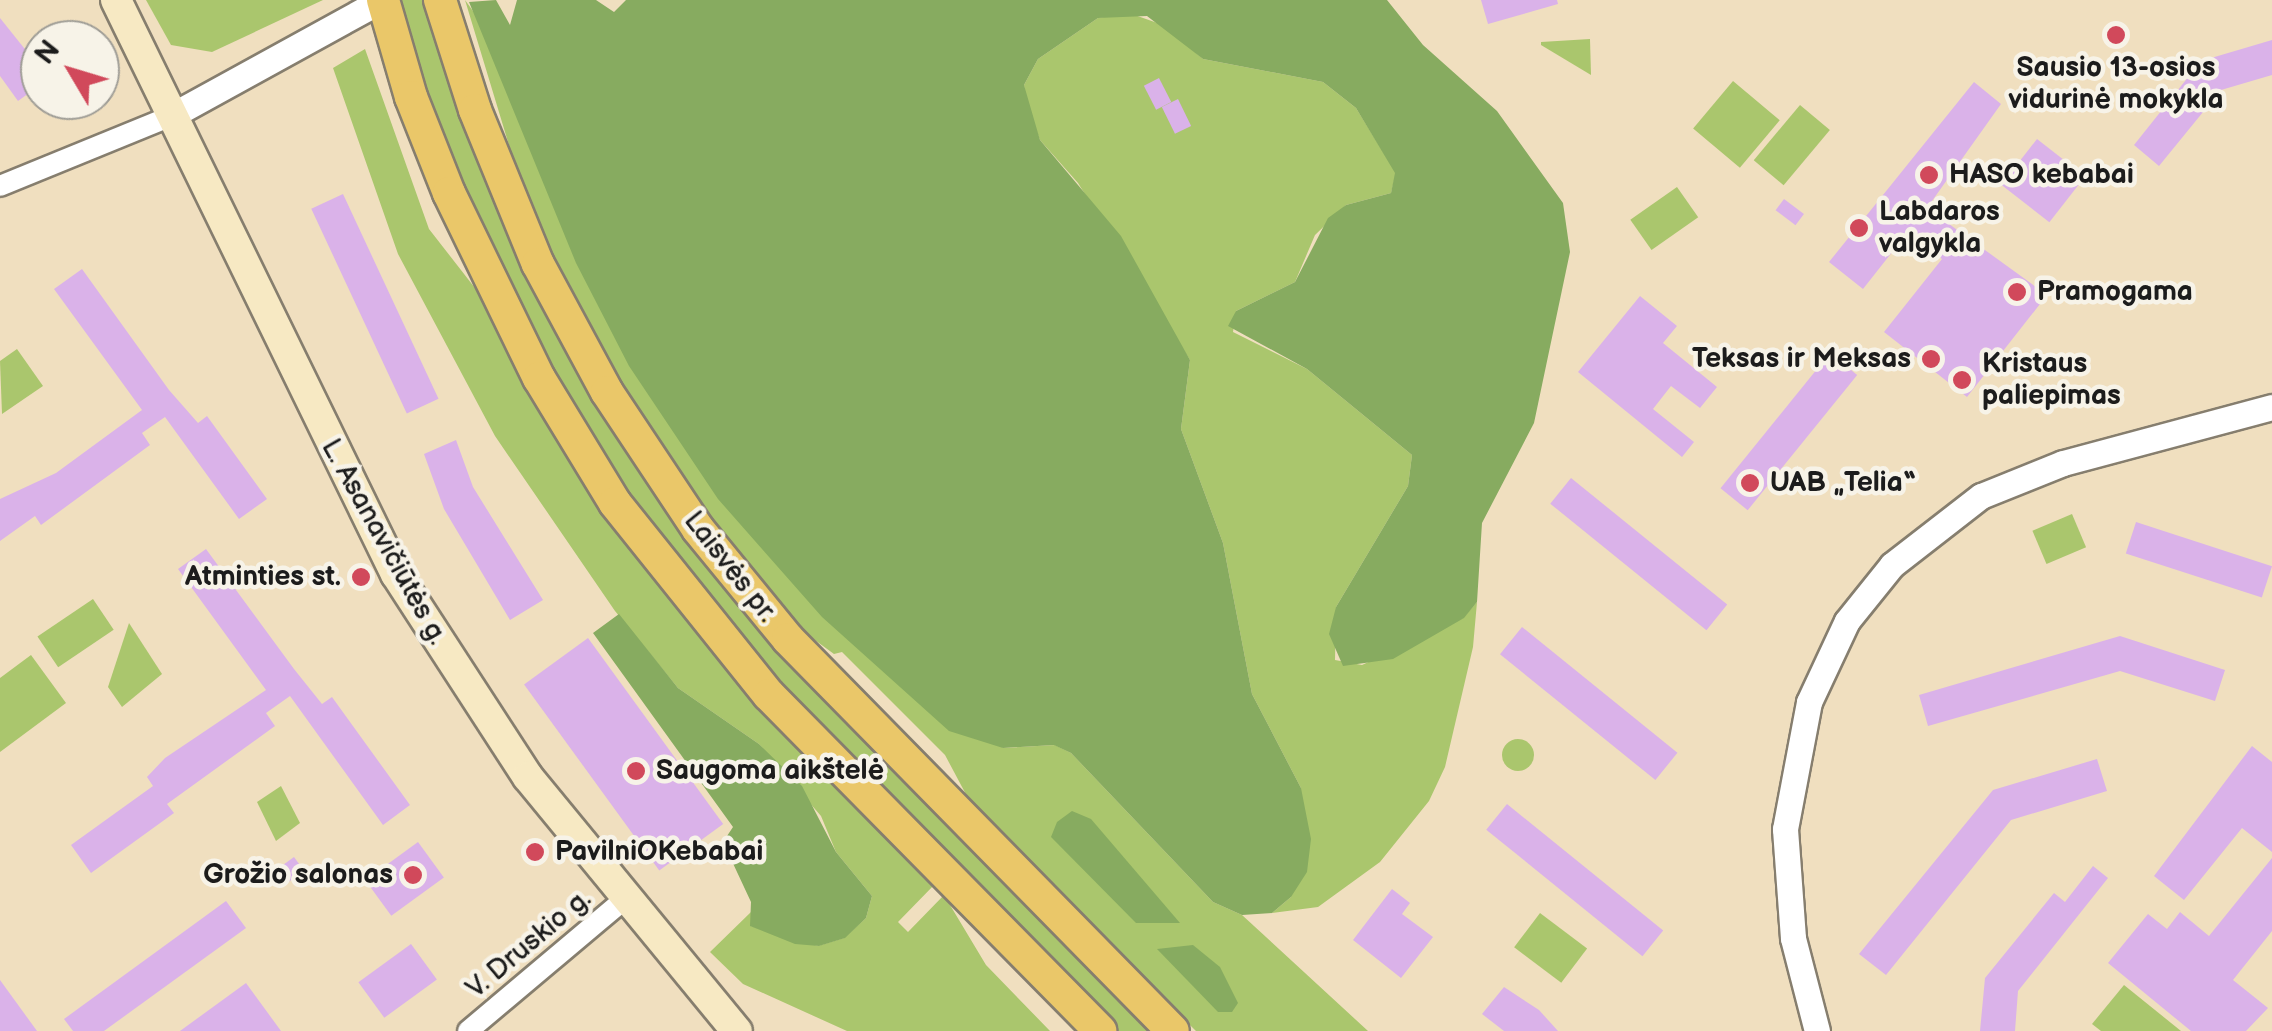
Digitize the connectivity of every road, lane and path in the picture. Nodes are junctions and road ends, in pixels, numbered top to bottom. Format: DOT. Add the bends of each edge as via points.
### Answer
graph roads {
  1 [pos="116,0"];
  2 [pos="383,0"];
  3 [pos="440,0"];
  4 [pos="169,118"];
  5 [pos="0,186"];
  6 [pos="2272,406"];
  7 [pos="624,899"];
  8 [pos="468,1031"];
  9 [pos="737,1031"];
  10 [pos="1100,1031"];
  11 [pos="1174,1031"];
  12 [pos="1817,1031"];
  1 -- 4 [label="main road, L. Asanavičiūtės g."];
  2 -- 4 [label="street"];
  2 -- 10 [label="main road, Laisvės pr." via="410,96 448,192 538,378 615,503 769,695"];
  3 -- 11 [label="main road, Laisvės pr." via="487,143 538,264 608,392 698,529 788,639"];
  4 -- 5 [label="street"];
  4 -- 7 [label="main road, L. Asanavičiūtės g." via="396,574 518,764"];
  6 -- 12 [label="street" via="2063,463 1980,496 1906,552 1847,620 1798,740 1786,829 1793,938"];
  7 -- 8 [label="street, V. Druskio g."];
  7 -- 9 [label="main road, L. Asanavičiūtės g."];
}
